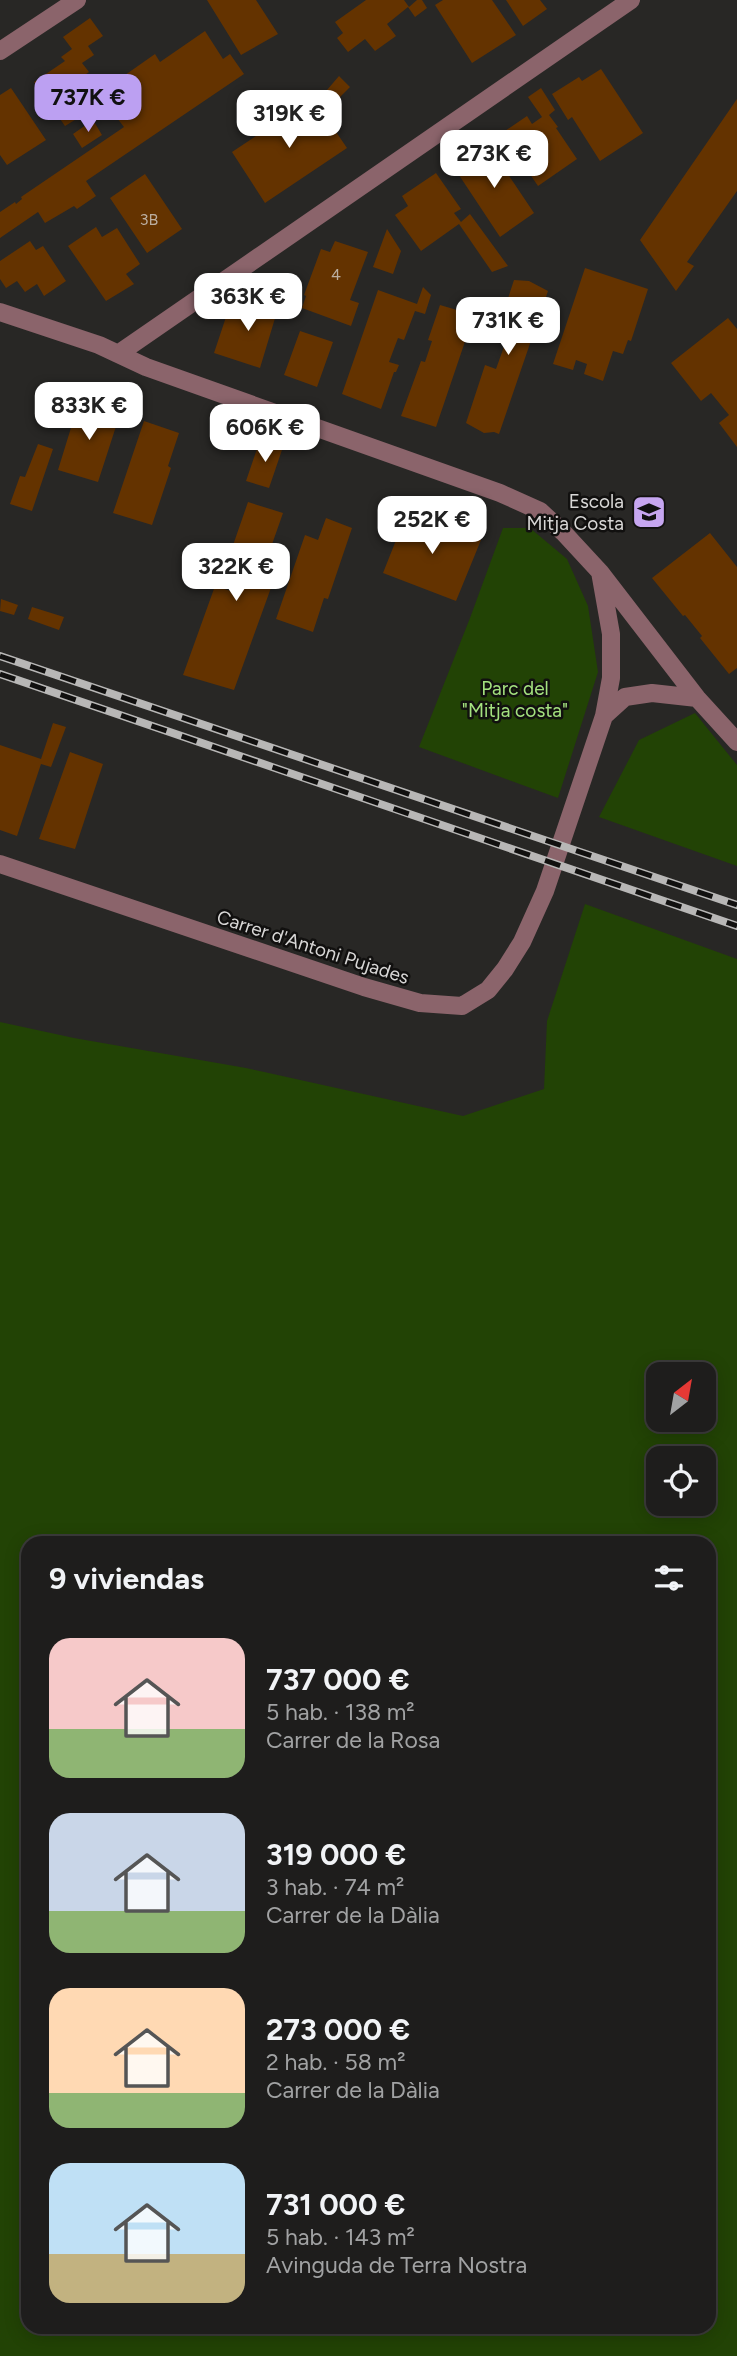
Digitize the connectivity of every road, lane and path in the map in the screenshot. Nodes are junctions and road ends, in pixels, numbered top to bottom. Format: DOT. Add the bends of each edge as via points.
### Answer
graph roads {
  1 [pos="76,0"];
  2 [pos="631,0"];
  3 [pos="0,51"];
  4 [pos="0,312"];
  5 [pos="118,354"];
  6 [pos="600,572"];
  7 [pos="697,698"];
  8 [pos="604,716"];
  9 [pos="737,742"];
  10 [pos="0,864"];
  1 -- 3 [label="street"];
  2 -- 5 [label="street"];
  4 -- 5 [label="street"];
  5 -- 6 [label="street" via="519,500 540,511"];
  6 -- 7 [label="street"];
  6 -- 8 [label="street, Carrer d'Antoni Pujades" via="611,634 611,678"];
  7 -- 8 [label="street" via="652,693 625,697"];
  7 -- 9 [label="street"];
  8 -- 10 [label="street, Carrer d'Antoni Pujades" via="545,891 522,942 488,990 462,1006 420,1003 364,987"];
}
